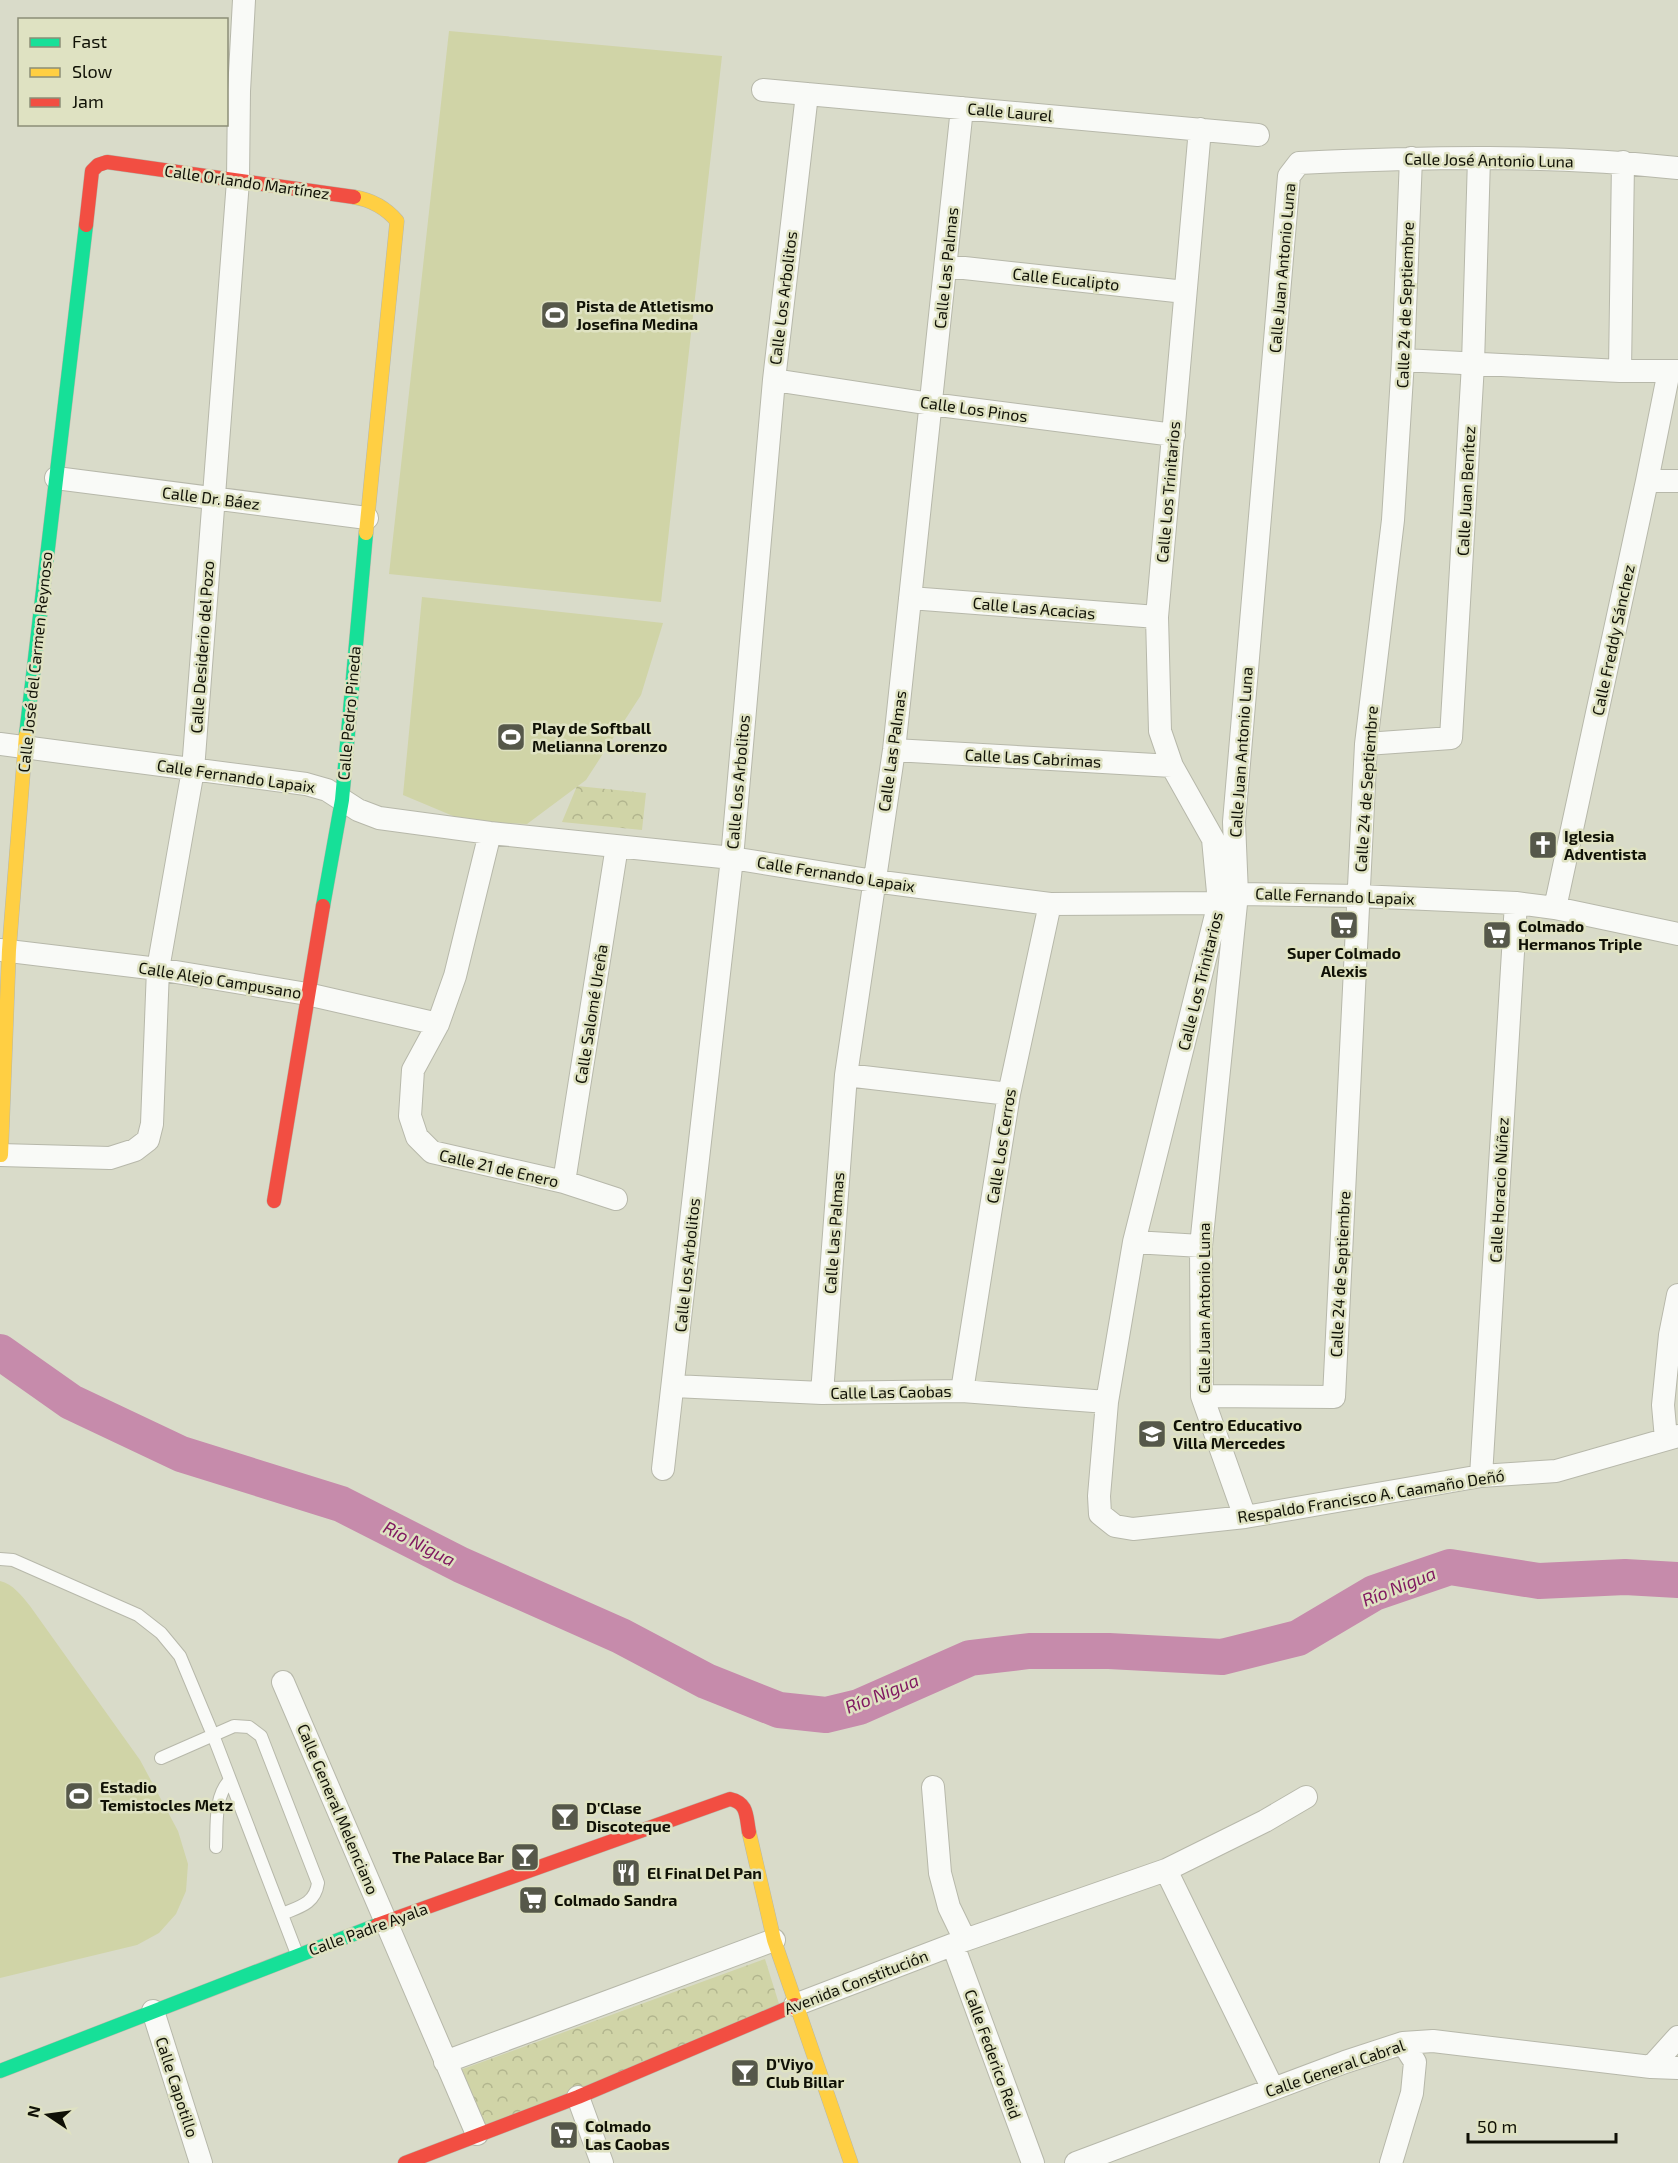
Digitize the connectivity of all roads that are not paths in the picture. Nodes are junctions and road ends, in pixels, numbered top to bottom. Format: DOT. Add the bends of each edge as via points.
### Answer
graph roads {
  1 [pos="244,0"];
  2 [pos="762,90"];
  3 [pos="807,94"];
  4 [pos="962,108"];
  5 [pos="1200,129"];
  6 [pos="1258,135"];
  7 [pos="1411,158"];
  8 [pos="1479,158"];
  9 [pos="1623,162"];
  10 [pos="1299,164"];
  11 [pos="1678,168"];
  12 [pos="92,171"];
  13 [pos="238,181"];
  14 [pos="397,221"];
  15 [pos="946,266"];
  16 [pos="1185,292"];
  17 [pos="1403,360"];
  18 [pos="1473,364"];
  19 [pos="1620,371"];
  20 [pos="1673,371"];
  21 [pos="774,380"];
  22 [pos="932,404"];
  23 [pos="1174,435"];
  24 [pos="56,478"];
  25 [pos="1647,481"];
  26 [pos="1678,481"];
  27 [pos="214,498"];
  28 [pos="367,518"];
  29 [pos="910,598"];
  30 [pos="1157,617"];
  31 [pos="0,744"];
  32 [pos="1366,744"];
  33 [pos="25,747"];
  34 [pos="894,750"];
  35 [pos="1172,766"];
  36 [pos="193,770"];
  37 [pos="342,800"];
  38 [pos="490,833"];
  39 [pos="617,846"];
  40 [pos="732,858"];
  41 [pos="874,881"];
  42 [pos="1359,896"];
  43 [pos="1228,898"];
  44 [pos="1516,903"];
  45 [pos="1050,904"];
  46 [pos="1555,908"];
  47 [pos="1678,934"];
  48 [pos="4,950"];
  49 [pos="158,969"];
  50 [pos="307,994"];
  51 [pos="438,1024"];
  52 [pos="846,1075"];
  53 [pos="1009,1094"];
  54 [pos="0,1155"];
  55 [pos="564,1182"];
  56 [pos="616,1199"];
  57 [pos="274,1201"];
  58 [pos="1134,1242"];
  59 [pos="1201,1246"];
  60 [pos="1678,1295"];
  61 [pos="674,1386"];
  62 [pos="962,1391"];
  63 [pos="822,1393"];
  64 [pos="1202,1396"];
  65 [pos="1107,1402"];
  66 [pos="1672,1437"];
  67 [pos="663,1469"];
  68 [pos="1481,1476"];
  69 [pos="1100,1514"];
  70 [pos="1245,1516"];
  71 [pos="0,1559"];
  72 [pos="283,1682"];
  73 [pos="213,1735"];
  74 [pos="161,1758"];
  75 [pos="230,1780"];
  76 [pos="933,1787"];
  77 [pos="1306,1797"];
  78 [pos="216,1847"];
  79 [pos="1166,1870"];
  80 [pos="282,1914"];
  81 [pos="386,1921"];
  82 [pos="774,1940"];
  83 [pos="959,1942"];
  84 [pos="298,1955"];
  85 [pos="795,2005"];
  86 [pos="153,2011"];
  87 [pos="1678,2037"];
  88 [pos="1402,2043"];
  89 [pos="445,2061"];
  90 [pos="1651,2067"];
  91 [pos="1678,2068"];
  92 [pos="0,2071"];
  93 [pos="1273,2089"];
  94 [pos="578,2097"];
  95 [pos="477,2134"];
  96 [pos="201,2163"];
  97 [pos="405,2163"];
  98 [pos="602,2163"];
  99 [pos="851,2163"];
  100 [pos="1033,2163"];
  101 [pos="1076,2163"];
  102 [pos="1391,2163"];
  1 -- 13 [label="street, Calle Desiderio del Pozo"];
  2 -- 3 [label="street, Calle Laurel"];
  3 -- 4 [label="street, Calle Laurel"];
  3 -- 21 [label="street, Calle Los Arbolitos"];
  4 -- 5 [label="street, Calle Laurel"];
  4 -- 15 [label="street, Calle Las Palmas"];
  5 -- 6 [label="street, Calle Laurel"];
  5 -- 16 [label="street, Calle Los Trinitarios"];
  7 -- 8 [label="street, Calle José Antonio Luna"];
  7 -- 10 [label="street, Calle José Antonio Luna"];
  7 -- 17 [label="street, Calle 24 de Septiembre"];
  8 -- 9 [label="street, Calle José Antonio Luna"];
  8 -- 18 [label="street, Calle Juan Benítez"];
  9 -- 11 [label="street, Calle José Antonio Luna"];
  9 -- 19 [label="street"];
  10 -- 43 [label="street, Calle Juan Antonio Luna" via="1289,176"];
  12 -- 13 [label="street, Calle Orlando Martínez" via="107,162"];
  12 -- 24 [label="street, Calle José del Carmen Reynoso"];
  13 -- 14 [label="street, Calle Orlando Martínez" via="366,199 386,209"];
  13 -- 27 [label="street, Calle Desiderio del Pozo"];
  14 -- 28 [label="street, Calle Pedro Pineda"];
  15 -- 16 [label="street, Calle Eucalipto"];
  15 -- 22 [label="street, Calle Las Palmas"];
  16 -- 23 [label="street, Calle Los Trinitarios"];
  17 -- 18 [label="street"];
  17 -- 32 [label="street, Calle 24 de Septiembre" via="1394,520"];
  18 -- 19 [label="street"];
  18 -- 32 [label="street, Calle Juan Benítez" via="1451,738"];
  19 -- 20 [label="street"];
  20 -- 25 [label="street, Calle Freddy Sánchez"];
  21 -- 22 [label="street, Calle Los Pinos"];
  21 -- 40 [label="street, Calle Los Arbolitos"];
  22 -- 23 [label="street, Calle Los Pinos"];
  22 -- 29 [label="street, Calle Las Palmas"];
  23 -- 30 [label="street, Calle Los Trinitarios"];
  24 -- 27 [label="street, Calle Dr. Báez"];
  24 -- 33 [label="street, Calle José del Carmen Reynoso"];
  25 -- 26 [label="street"];
  25 -- 46 [label="street, Calle Freddy Sánchez"];
  27 -- 28 [label="street, Calle Dr. Báez"];
  27 -- 36 [label="street, Calle Desiderio del Pozo"];
  28 -- 37 [label="street, Calle Pedro Pineda"];
  29 -- 30 [label="street, Calle Las Acacias"];
  29 -- 34 [label="street, Calle Las Palmas"];
  30 -- 35 [label="street, Calle Los Trinitarios" via="1160,730"];
  31 -- 33 [label="street, Calle Fernando Lapaix"];
  32 -- 42 [label="street, Calle 24 de Septiembre"];
  33 -- 36 [label="street, Calle Fernando Lapaix"];
  33 -- 48 [label="street, Calle José del Carmen Reynoso"];
  34 -- 35 [label="street, Calle Las Cabrimas"];
  34 -- 41 [label="street, Calle Las Palmas"];
  35 -- 43 [label="street, Calle Los Trinitarios" via="1212,839"];
  36 -- 37 [label="street, Calle Fernando Lapaix" via="306,784 327,790"];
  36 -- 49 [label="street, Calle Desiderio del Pozo"];
  37 -- 38 [label="street, Calle Fernando Lapaix" via="379,818"];
  37 -- 50 [label="street, Calle Pedro Pineda"];
  38 -- 39 [label="street, Calle Fernando Lapaix"];
  38 -- 51 [label="street, Calle 21 de Enero" via="455,976"];
  39 -- 40 [label="street, Calle Fernando Lapaix"];
  39 -- 55 [label="street, Calle Salomé Ureña"];
  40 -- 41 [label="street, Calle Fernando Lapaix"];
  40 -- 61 [label="street, Calle Los Arbolitos"];
  41 -- 45 [label="street, Calle Fernando Lapaix"];
  41 -- 52 [label="street, Calle Las Palmas"];
  42 -- 43 [label="street, Calle Fernando Lapaix"];
  42 -- 44 [label="street, Calle Fernando Lapaix"];
  42 -- 64 [label="street, Calle 24 de Septiembre" via="1334,1397"];
  43 -- 45 [label="street, Calle Fernando Lapaix"];
  43 -- 58 [label="street, Calle Los Trinitarios"];
  43 -- 59 [label="street, Calle Juan Antonio Luna"];
  44 -- 46 [label="street, Calle Fernando Lapaix"];
  44 -- 68 [label="street, Calle Horacio Núñez"];
  45 -- 53 [label="street, Calle Los Cerros"];
  46 -- 47 [label="street, Calle Fernando Lapaix"];
  48 -- 49 [label="street, Calle Alejo Campusano"];
  48 -- 54 [label="street, Calle José del Carmen Reynoso"];
  49 -- 50 [label="street, Calle Alejo Campusano"];
  49 -- 54 [label="street, Calle Desiderio del Pozo" via="152,1124 148,1140 110,1158"];
  50 -- 51 [label="street, Calle Alejo Campusano"];
  50 -- 57 [label="street, Calle Pedro Pineda"];
  51 -- 55 [label="street, Calle 21 de Enero" via="413,1070 410,1116 417,1137 432,1152"];
  52 -- 53 [label="street"];
  52 -- 63 [label="street, Calle Las Palmas"];
  53 -- 62 [label="street, Calle Los Cerros"];
  55 -- 56 [label="street, Calle 21 de Enero"];
  58 -- 59 [label="street"];
  58 -- 65 [label="street, Calle Los Trinitarios"];
  59 -- 64 [label="street, Calle Juan Antonio Luna"];
  60 -- 66 [label="street" via="1663,1405"];
  61 -- 63 [label="street, Calle Las Caobas"];
  61 -- 67 [label="street, Calle Los Arbolitos"];
  62 -- 63 [label="street, Calle Las Caobas"];
  62 -- 65 [label="street, Calle Las Caobas"];
  64 -- 70 [label="street, Calle Juan Antonio Luna"];
  65 -- 69 [label="street, Calle Los Trinitarios"];
  66 -- 68 [label="street, Respaldo Francisco A. Caamaño Deñó" via="1557,1471"];
  68 -- 70 [label="street, Respaldo Francisco A. Caamaño Deñó"];
  69 -- 70 [label="street, Respaldo Francisco A. Caamaño Deñó" via="1115,1526 1133,1529"];
  71 -- 73 [label="lane" via="13,1560 138,1615 161,1632 180,1656"];
  72 -- 81 [label="street, Calle General Melenciano"];
  73 -- 74 [label="lane"];
  73 -- 75 [label="lane"];
  73 -- 80 [label="lane" via="242,1726 261,1736 316,1876 317,1890 309,1902"];
  75 -- 78 [label="lane" via="220,1796"];
  75 -- 80 [label="lane"];
  76 -- 83 [label="street, Calle Federico Reid" via="940,1873"];
  77 -- 79 [label="street, Avenida Constitución"];
  79 -- 83 [label="street, Avenida Constitución"];
  79 -- 93 [label="street"];
  80 -- 84 [label="lane"];
  81 -- 82 [label="street, Calle Padre Ayala" via="730,1799 743,1805"];
  81 -- 84 [label="street, Calle Padre Ayala"];
  81 -- 89 [label="street, Calle General Melenciano"];
  82 -- 85 [label="street"];
  82 -- 89 [label="street"];
  83 -- 85 [label="street, Avenida Constitución"];
  83 -- 100 [label="street, Calle Federico Reid"];
  84 -- 86 [label="street, Calle Padre Ayala"];
  85 -- 94 [label="street, Avenida Constitución"];
  85 -- 99 [label="street"];
  86 -- 92 [label="street, Calle Padre Ayala"];
  86 -- 96 [label="street, Calle Capotillo"];
  87 -- 90 [label="street"];
  88 -- 90 [label="street, Calle General Cabral" via="1433,2041"];
  88 -- 93 [label="street, Calle General Cabral"];
  88 -- 102 [label="street" via="1415,2062 1412,2093"];
  89 -- 95 [label="street, Calle General Melenciano"];
  90 -- 91 [label="street, Calle General Cabral"];
  93 -- 101 [label="street, Calle General Cabral"];
  94 -- 95 [label="street, Avenida Constitución"];
  94 -- 98 [label="street"];
  95 -- 97 [label="street, Avenida Constitución"];
}
